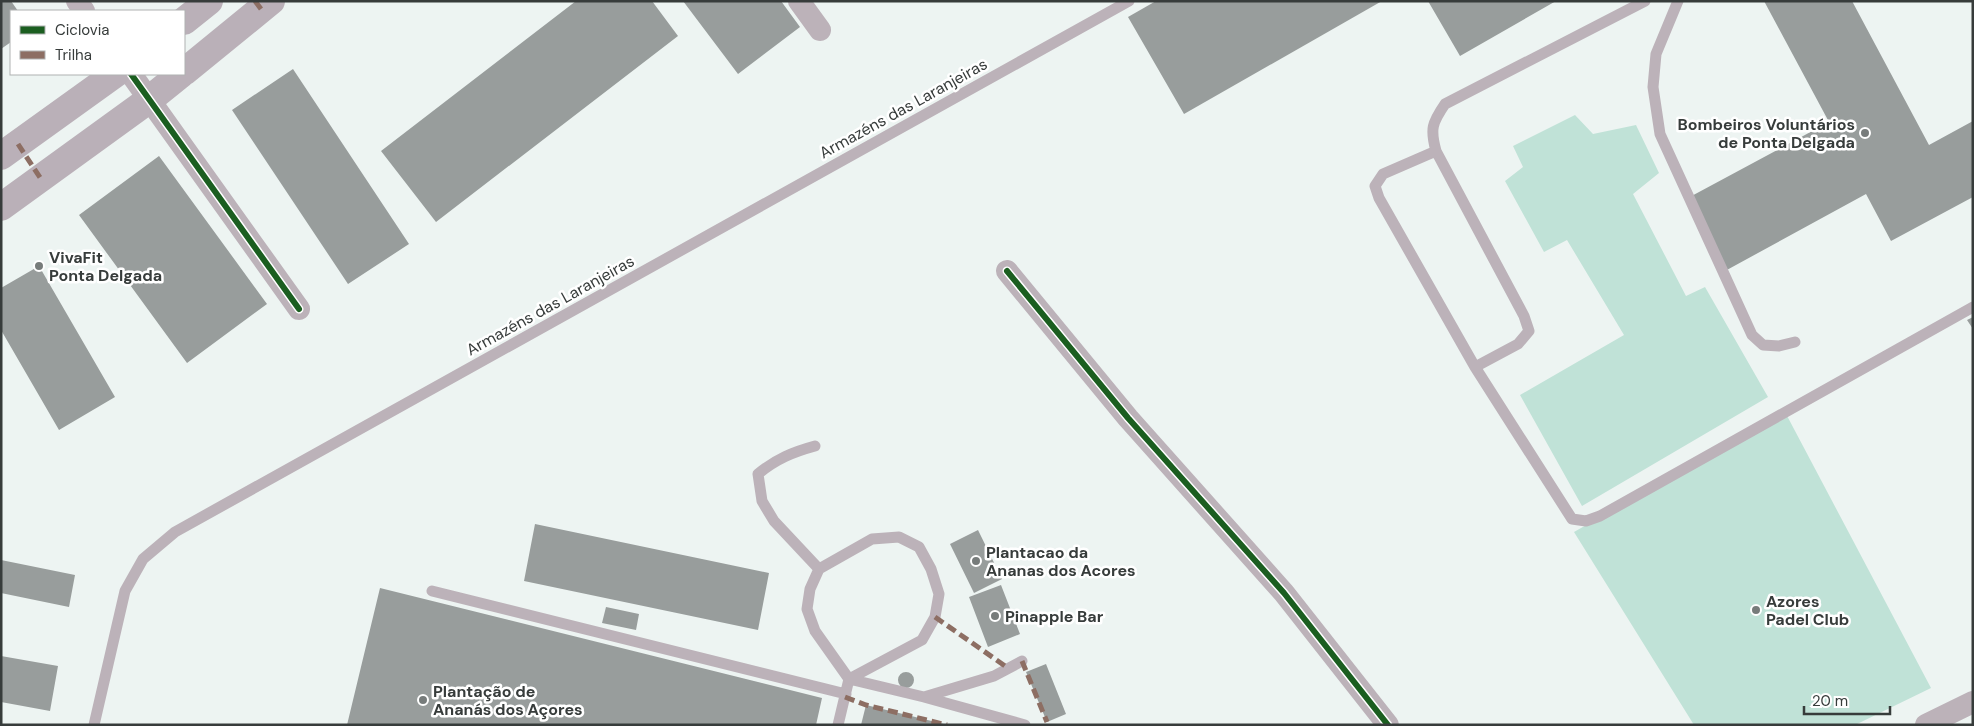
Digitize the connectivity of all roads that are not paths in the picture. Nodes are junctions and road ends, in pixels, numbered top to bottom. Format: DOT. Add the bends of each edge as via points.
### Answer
graph roads {
  1 [pos="209,1"];
  2 [pos="270,1"];
  3 [pos="799,1"];
  4 [pos="1129,1"];
  5 [pos="1645,1"];
  6 [pos="1678,1"];
  7 [pos="185,20"];
  8 [pos="820,30"];
  9 [pos="185,71"];
  10 [pos="114,75"];
  11 [pos="132,75"];
  12 [pos="180,75"];
  13 [pos="150,99"];
  14 [pos="1436,151"];
  15 [pos="1,156"];
  16 [pos="1,207"];
  17 [pos="1007,270"];
  18 [pos="1973,307"];
  19 [pos="299,308"];
  20 [pos="1795,342"];
  21 [pos="1475,367"];
  22 [pos="815,446"];
  23 [pos="819,569"];
  24 [pos="432,591"];
  25 [pos="1022,661"];
  26 [pos="849,679"];
  27 [pos="846,694"];
  28 [pos="924,697"];
  29 [pos="1973,702"];
  30 [pos="94,725"];
  31 [pos="838,725"];
  32 [pos="1025,725"];
  33 [pos="1388,725"];
  34 [pos="1926,725"];
  1 -- 7 [label="main road"];
  2 -- 9 [label="main road"];
  3 -- 8 [label="street"];
  4 -- 30 [label="lane, Armazéns das Laranjeiras" via="174,532 143,559 125,591"];
  5 -- 14 [label="lane" via="1445,104 1437,116 1432,135"];
  6 -- 20 [label="lane" via="1656,54 1653,87 1660,134 1752,335 1763,345"];
  10 -- 15 [label="main road"];
  11 -- 13 [label="street"];
  12 -- 13 [label="main road"];
  13 -- 16 [label="main road"];
  13 -- 19 [label="street"];
  14 -- 21 [label="lane" via="1529,331 1518,344"];
  14 -- 21 [label="lane" via="1383,174 1375,186"];
  17 -- 33 [label="street" via="1128,418 1284,593"];
  18 -- 21 [label="lane" via="1586,521 1572,518"];
  22 -- 23 [label="lane" via="792,452 758,474 762,501 774,521"];
  23 -- 26 [label="lane" via="810,589 807,609 816,630"];
  23 -- 26 [label="lane" via="872,539 899,537 919,547 939,594 935,618 922,640"];
  24 -- 27 [label="lane"];
  25 -- 28 [label="lane" via="994,676"];
  26 -- 27 [label="lane"];
  26 -- 28 [label="lane"];
  27 -- 31 [label="lane"];
  28 -- 32 [label="lane"];
  29 -- 34 [label="street"];
}
